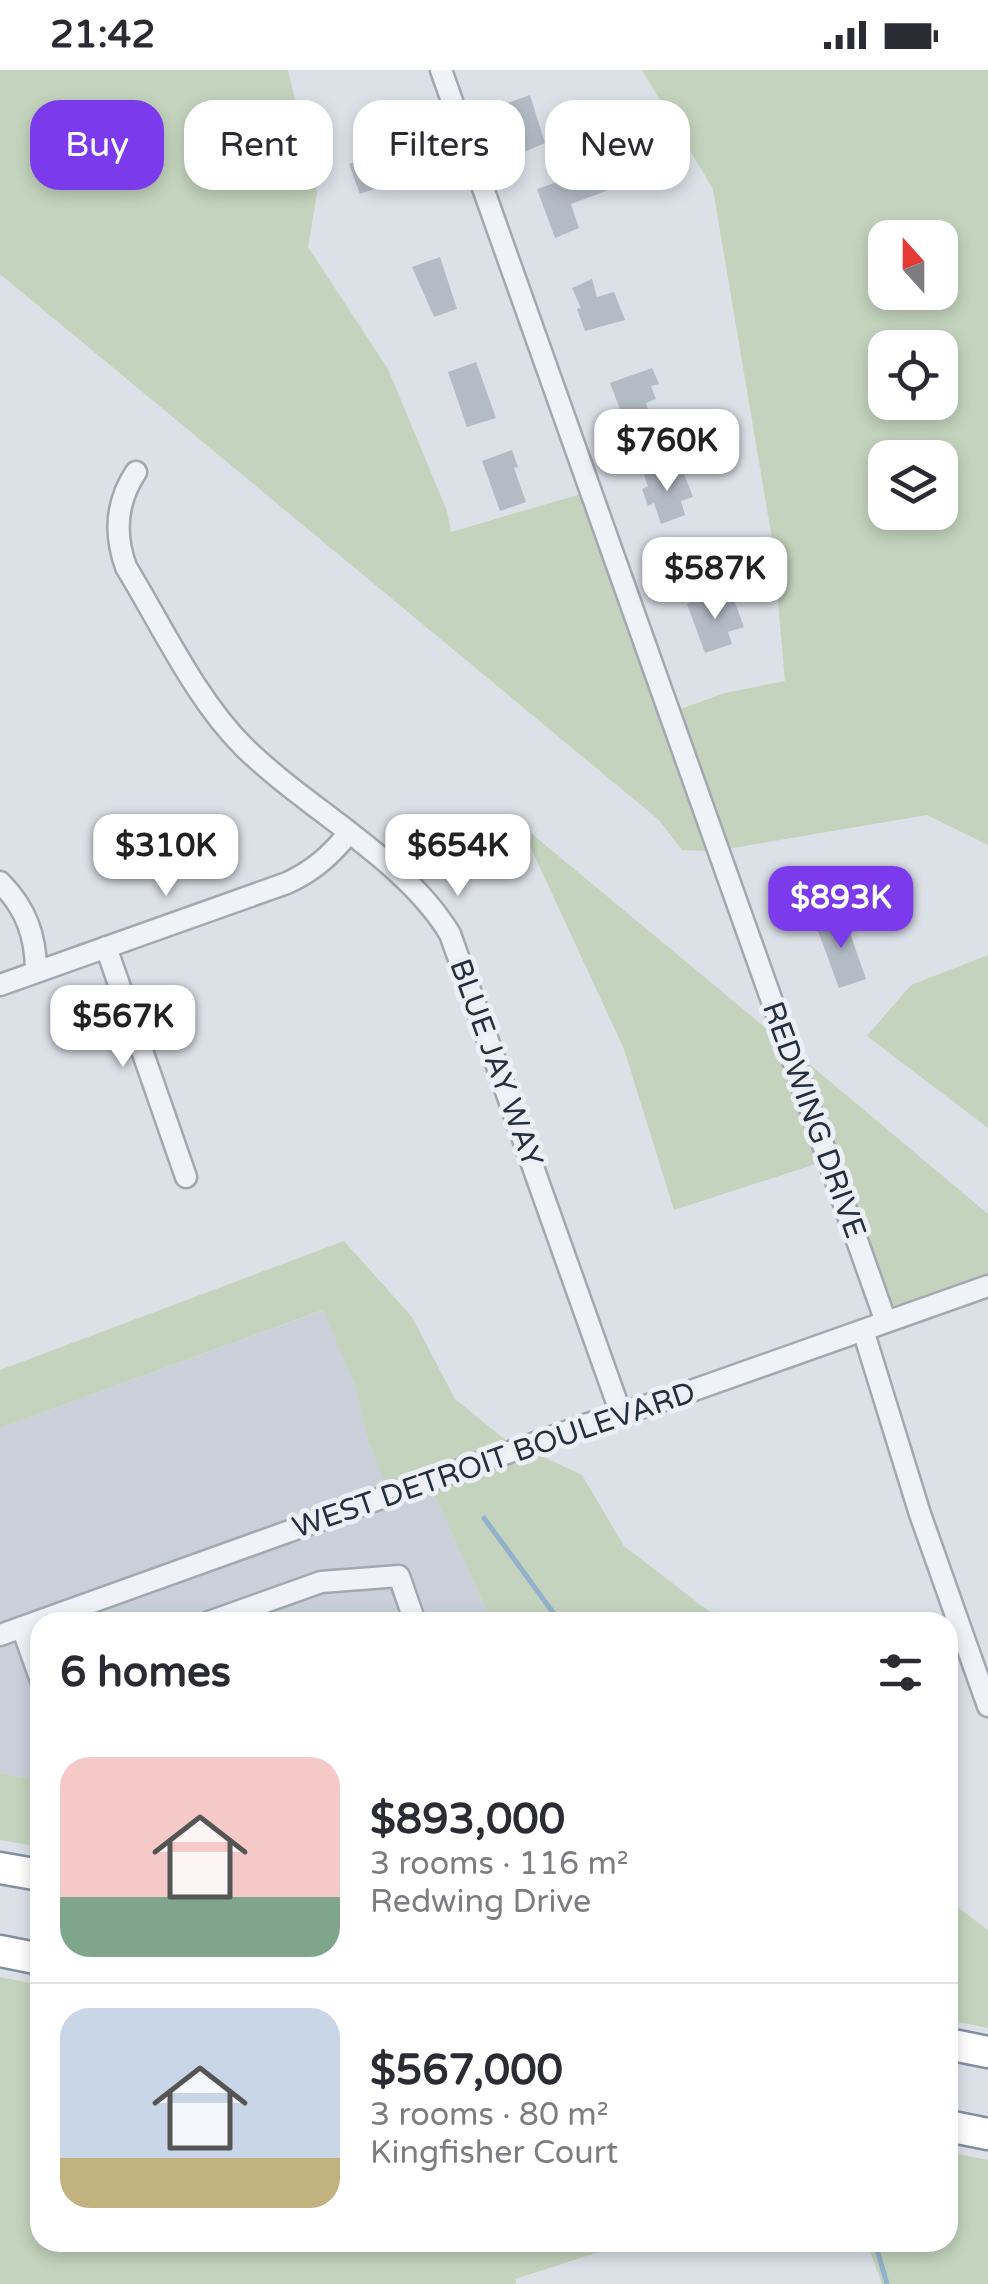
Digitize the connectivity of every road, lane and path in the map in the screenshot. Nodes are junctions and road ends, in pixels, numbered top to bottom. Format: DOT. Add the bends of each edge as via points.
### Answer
graph roads {
  1 [pos="440,70"];
  2 [pos="136,472"];
  3 [pos="348,834"];
  4 [pos="0,882"];
  5 [pos="106,947"];
  6 [pos="36,972"];
  7 [pos="0,985"];
  8 [pos="186,1176"];
  9 [pos="988,1286"];
  10 [pos="886,1322"];
  11 [pos="863,1330"];
  12 [pos="620,1414"];
  13 [pos="64,1612"];
  14 [pos="237,1612"];
  15 [pos="412,1612"];
  16 [pos="955,1612"];
  17 [pos="958,1621"];
  18 [pos="30,1624"];
  19 [pos="22,1627"];
  20 [pos="0,1634"];
  21 [pos="30,1650"];
  22 [pos="988,1706"];
  23 [pos="0,1868"];
  24 [pos="30,1874"];
  25 [pos="0,1951"];
  26 [pos="30,1956"];
  27 [pos="958,2046"];
  28 [pos="988,2052"];
  29 [pos="958,2128"];
  30 [pos="988,2134"];
  1 -- 10 [label="street, REDWING DRIVE"];
  2 -- 3 [label="street, BLUE JAY WAY" via="118,518 126,568 222,722"];
  3 -- 5 [label="street" via="330,857 287,884"];
  3 -- 12 [label="street, BLUE JAY WAY" via="419,892 450,934"];
  4 -- 6 [label="street" via="27,918"];
  5 -- 6 [label="street"];
  5 -- 8 [label="street"];
  6 -- 7 [label="street"];
  9 -- 10 [label="street, WEST DETROIT BOULEVARD"];
  10 -- 11 [label="street, WEST DETROIT BOULEVARD"];
  11 -- 12 [label="street, WEST DETROIT BOULEVARD"];
  11 -- 16 [label="street"];
  12 -- 13 [label="street, WEST DETROIT BOULEVARD"];
  14 -- 15 [label="street" via="321,1582 399,1576"];
  17 -- 22 [label="street"];
  18 -- 19 [label="street, WEST DETROIT BOULEVARD"];
  19 -- 20 [label="street, WEST DETROIT BOULEVARD"];
  19 -- 21 [label="street"];
  23 -- 24 [label="highway"];
  25 -- 26 [label="highway"];
  27 -- 28 [label="highway"];
  29 -- 30 [label="highway"];
}
